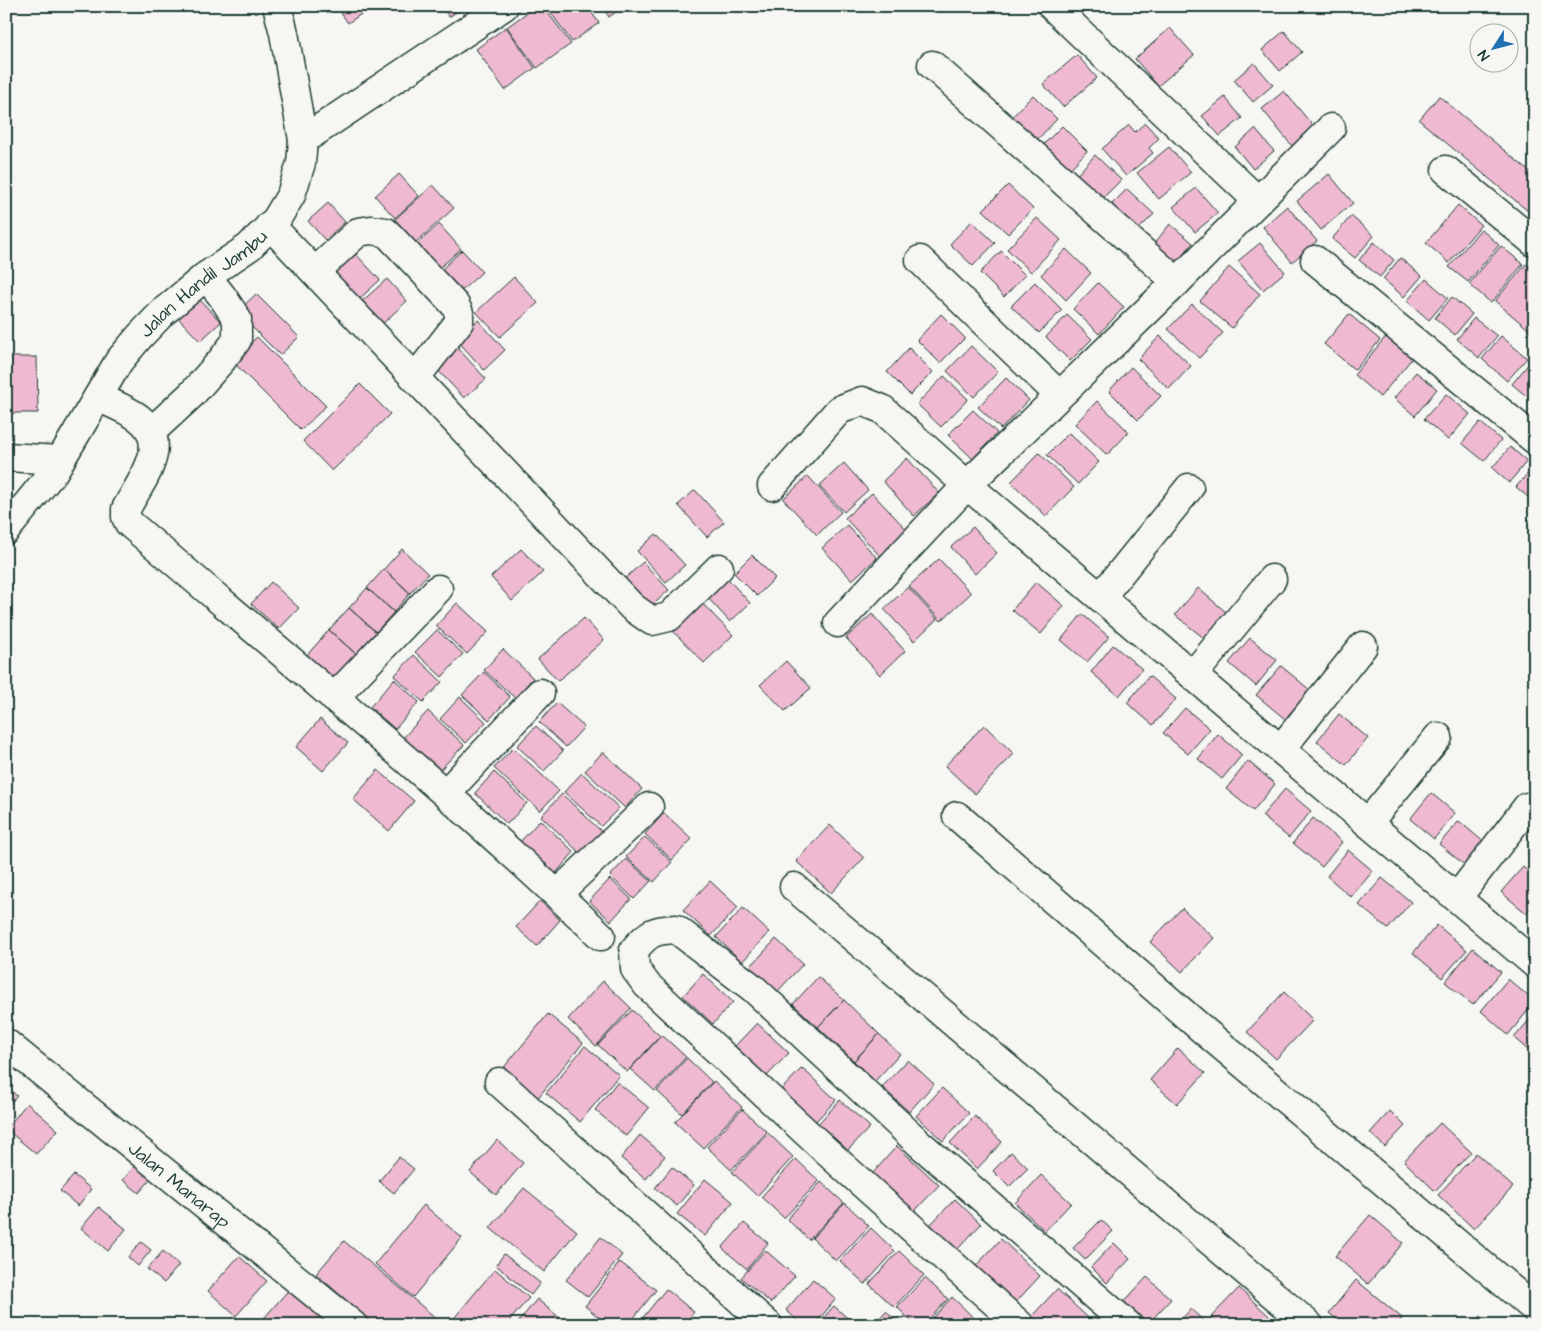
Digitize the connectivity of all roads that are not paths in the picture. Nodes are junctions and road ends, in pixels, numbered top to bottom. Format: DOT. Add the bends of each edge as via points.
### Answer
graph roads {
  1 [pos="277,6"];
  2 [pos="504,6"];
  3 [pos="1052,6"];
  4 [pos="932,65"];
  5 [pos="1331,128"];
  6 [pos="303,140"];
  7 [pos="1446,170"];
  8 [pos="1258,201"];
  9 [pos="270,226"];
  10 [pos="1535,243"];
  11 [pos="920,260"];
  12 [pos="1315,260"];
  13 [pos="315,272"];
  14 [pos="206,276"];
  15 [pos="1177,282"];
  16 [pos="416,377"];
  17 [pos="1059,395"];
  18 [pos="98,397"];
  19 [pos="151,432"];
  20 [pos="1535,440"];
  21 [pos="6,457"];
  22 [pos="60,460"];
  23 [pos="967,485"];
  24 [pos="772,486"];
  25 [pos="1188,488"];
  26 [pos="6,530"];
  27 [pos="719,568"];
  28 [pos="1272,579"];
  29 [pos="438,589"];
  30 [pos="1101,597"];
  31 [pos="838,623"];
  32 [pos="1364,646"];
  33 [pos="1194,675"];
  34 [pos="540,693"];
  35 [pos="334,698"];
  36 [pos="1438,737"];
  37 [pos="1281,750"];
  38 [pos="446,793"];
  39 [pos="649,807"];
  40 [pos="1527,807"];
  41 [pos="958,816"];
  42 [pos="1368,823"];
  43 [pos="794,887"];
  44 [pos="557,894"];
  45 [pos="1457,898"];
  46 [pos="602,936"];
  47 [pos="1535,964"];
  48 [pos="6,1044"];
  49 [pos="498,1082"];
  50 [pos="1535,1309"];
  51 [pos="353,1325"];
  52 [pos="768,1325"];
  53 [pos="1020,1325"];
  54 [pos="1128,1325"];
  55 [pos="1309,1325"];
  1 -- 6 [label="street, Jalan Handil Jambu"];
  2 -- 6 [label="street"];
  3 -- 8 [label="street"];
  4 -- 15 [label="street"];
  5 -- 8 [label="street"];
  6 -- 9 [label="street, Jalan Handil Jambu" via="301,163 291,195"];
  7 -- 10 [label="street"];
  8 -- 15 [label="street"];
  9 -- 13 [label="street"];
  9 -- 14 [label="street, Jalan Handil Jambu" via="249,247"];
  11 -- 17 [label="street"];
  12 -- 20 [label="street"];
  13 -- 16 [label="street"];
  13 -- 16 [label="street" via="358,232 386,232 459,313 459,322"];
  14 -- 18 [label="street, Jalan Handil Jambu" via="140,336 119,361"];
  14 -- 19 [label="street" via="237,319 238,340 191,395"];
  15 -- 17 [label="street"];
  16 -- 27 [label="street" via="632,607 652,621 669,617"];
  17 -- 23 [label="street"];
  18 -- 19 [label="street" via="140,419"];
  18 -- 22 [label="street, Jalan Handil Jambu"];
  19 -- 35 [label="street" via="155,450 153,460 126,509 129,523"];
  21 -- 22 [label="street"];
  22 -- 26 [label="street, Jalan Handil Jambu"];
  23 -- 24 [label="street" via="882,409 862,401 839,410"];
  23 -- 30 [label="street"];
  23 -- 31 [label="street"];
  25 -- 30 [label="street"];
  28 -- 33 [label="street"];
  29 -- 35 [label="street"];
  30 -- 33 [label="street"];
  32 -- 37 [label="street"];
  33 -- 37 [label="street"];
  34 -- 38 [label="street"];
  35 -- 38 [label="street"];
  36 -- 42 [label="street"];
  37 -- 42 [label="street"];
  38 -- 44 [label="street"];
  39 -- 44 [label="street"];
  40 -- 45 [label="street"];
  41 -- 50 [label="street" via="1203,1030"];
  42 -- 45 [label="street"];
  43 -- 55 [label="street"];
  44 -- 46 [label="street"];
  45 -- 47 [label="street"];
  48 -- 51 [label="street, Jalan Manarap"];
  49 -- 52 [label="street"];
  53 -- 54 [label="street" via="647,985 635,969 634,950 641,942 656,930 676,929 746,983 920,1144"];
}
